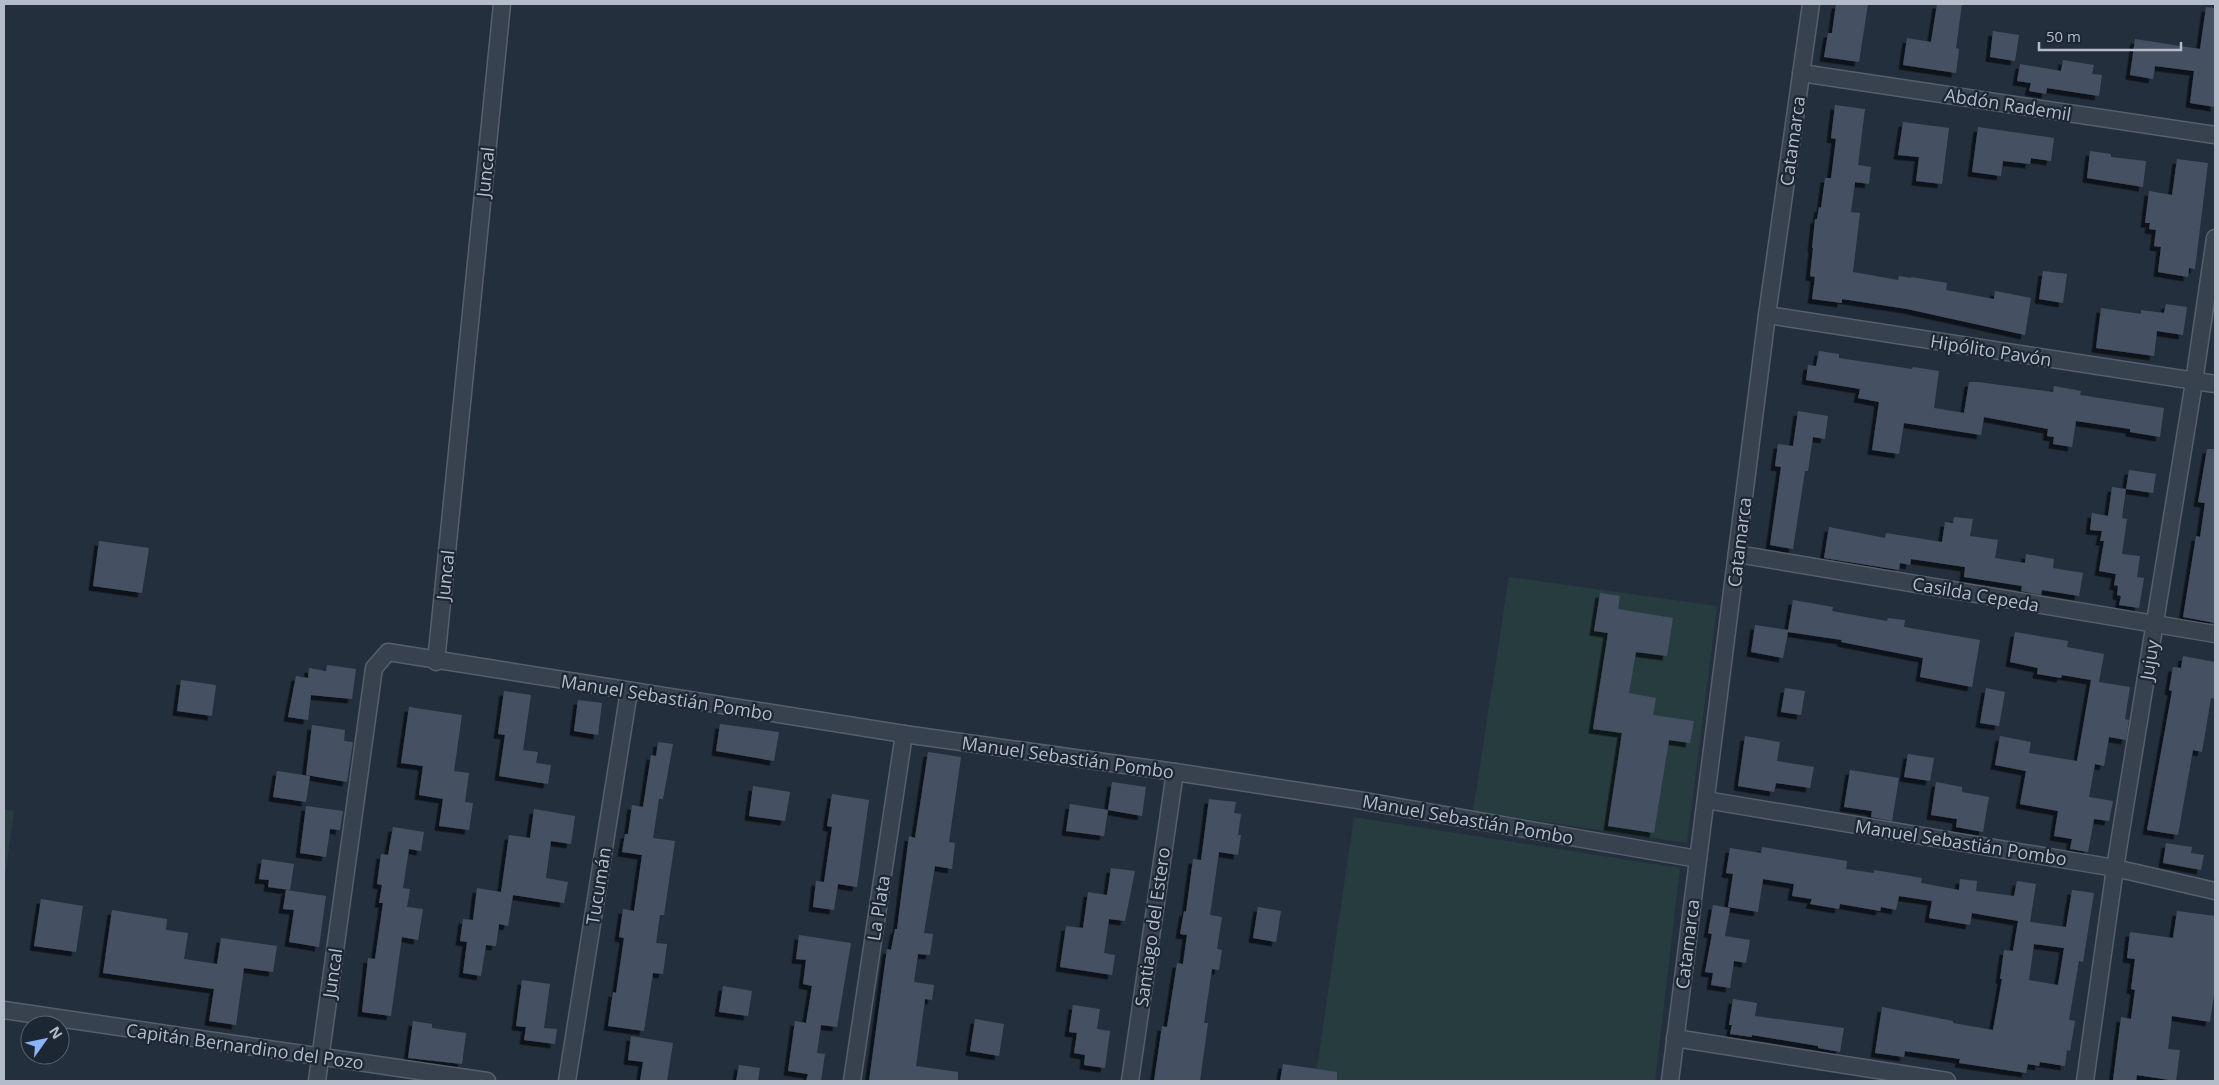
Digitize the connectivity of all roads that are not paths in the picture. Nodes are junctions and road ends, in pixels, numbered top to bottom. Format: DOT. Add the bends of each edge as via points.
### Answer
graph roads {
  1 [pos="502,4"];
  2 [pos="1811,4"];
  3 [pos="1801,73"];
  4 [pos="2215,135"];
  5 [pos="2215,238"];
  6 [pos="1767,315"];
  7 [pos="2194,382"];
  8 [pos="2215,384"];
  9 [pos="1737,554"];
  10 [pos="2155,624"];
  11 [pos="2215,634"];
  12 [pos="436,662"];
  13 [pos="629,691"];
  14 [pos="904,734"];
  15 [pos="1175,772"];
  16 [pos="1706,800"];
  17 [pos="1698,859"];
  18 [pos="2115,868"];
  19 [pos="2215,891"];
  20 [pos="4,1010"];
  21 [pos="1675,1038"];
  22 [pos="321,1057"];
  23 [pos="317,1081"];
  24 [pos="487,1081"];
  25 [pos="567,1081"];
  26 [pos="852,1081"];
  27 [pos="1130,1081"];
  28 [pos="1670,1081"];
  29 [pos="1947,1081"];
  30 [pos="2085,1081"];
  1 -- 12 [label="street, Juncal"];
  2 -- 3 [label="street, Catamarca"];
  3 -- 4 [label="street, Abdón Rademil"];
  3 -- 6 [label="street, Catamarca"];
  5 -- 7 [label="street, Jujuy"];
  6 -- 7 [label="street, Hipólito Pavón"];
  6 -- 9 [label="street, Catamarca"];
  7 -- 8 [label="street, Hipólito Pavón"];
  7 -- 10 [label="street, Jujuy"];
  9 -- 10 [label="street, Casilda Cepeda"];
  9 -- 16 [label="street, Catamarca"];
  10 -- 11 [label="street, Casilda Cepeda"];
  10 -- 18 [label="street, Jujuy"];
  12 -- 13 [label="street, Manuel Sebastián Pombo"];
  12 -- 22 [label="street, Juncal" via="388,652 374,668"];
  13 -- 14 [label="street, Manuel Sebastián Pombo"];
  13 -- 25 [label="street, Tucumán"];
  14 -- 15 [label="street, Manuel Sebastián Pombo"];
  14 -- 26 [label="street, La Plata"];
  15 -- 17 [label="street, Manuel Sebastián Pombo"];
  15 -- 27 [label="street, Santiago del Estero"];
  16 -- 17 [label="street, Catamarca"];
  16 -- 18 [label="street, Manuel Sebastián Pombo"];
  17 -- 21 [label="street, Catamarca"];
  18 -- 19 [label="street, Manuel Sebastián Pombo"];
  18 -- 30 [label="street, Jujuy"];
  20 -- 22 [label="street, Capitán Bernardino del Pozo"];
  21 -- 28 [label="street, Catamarca"];
  21 -- 29 [label="street"];
  22 -- 23 [label="street, Juncal"];
  22 -- 24 [label="street, Capitán Bernardino del Pozo"];
}
